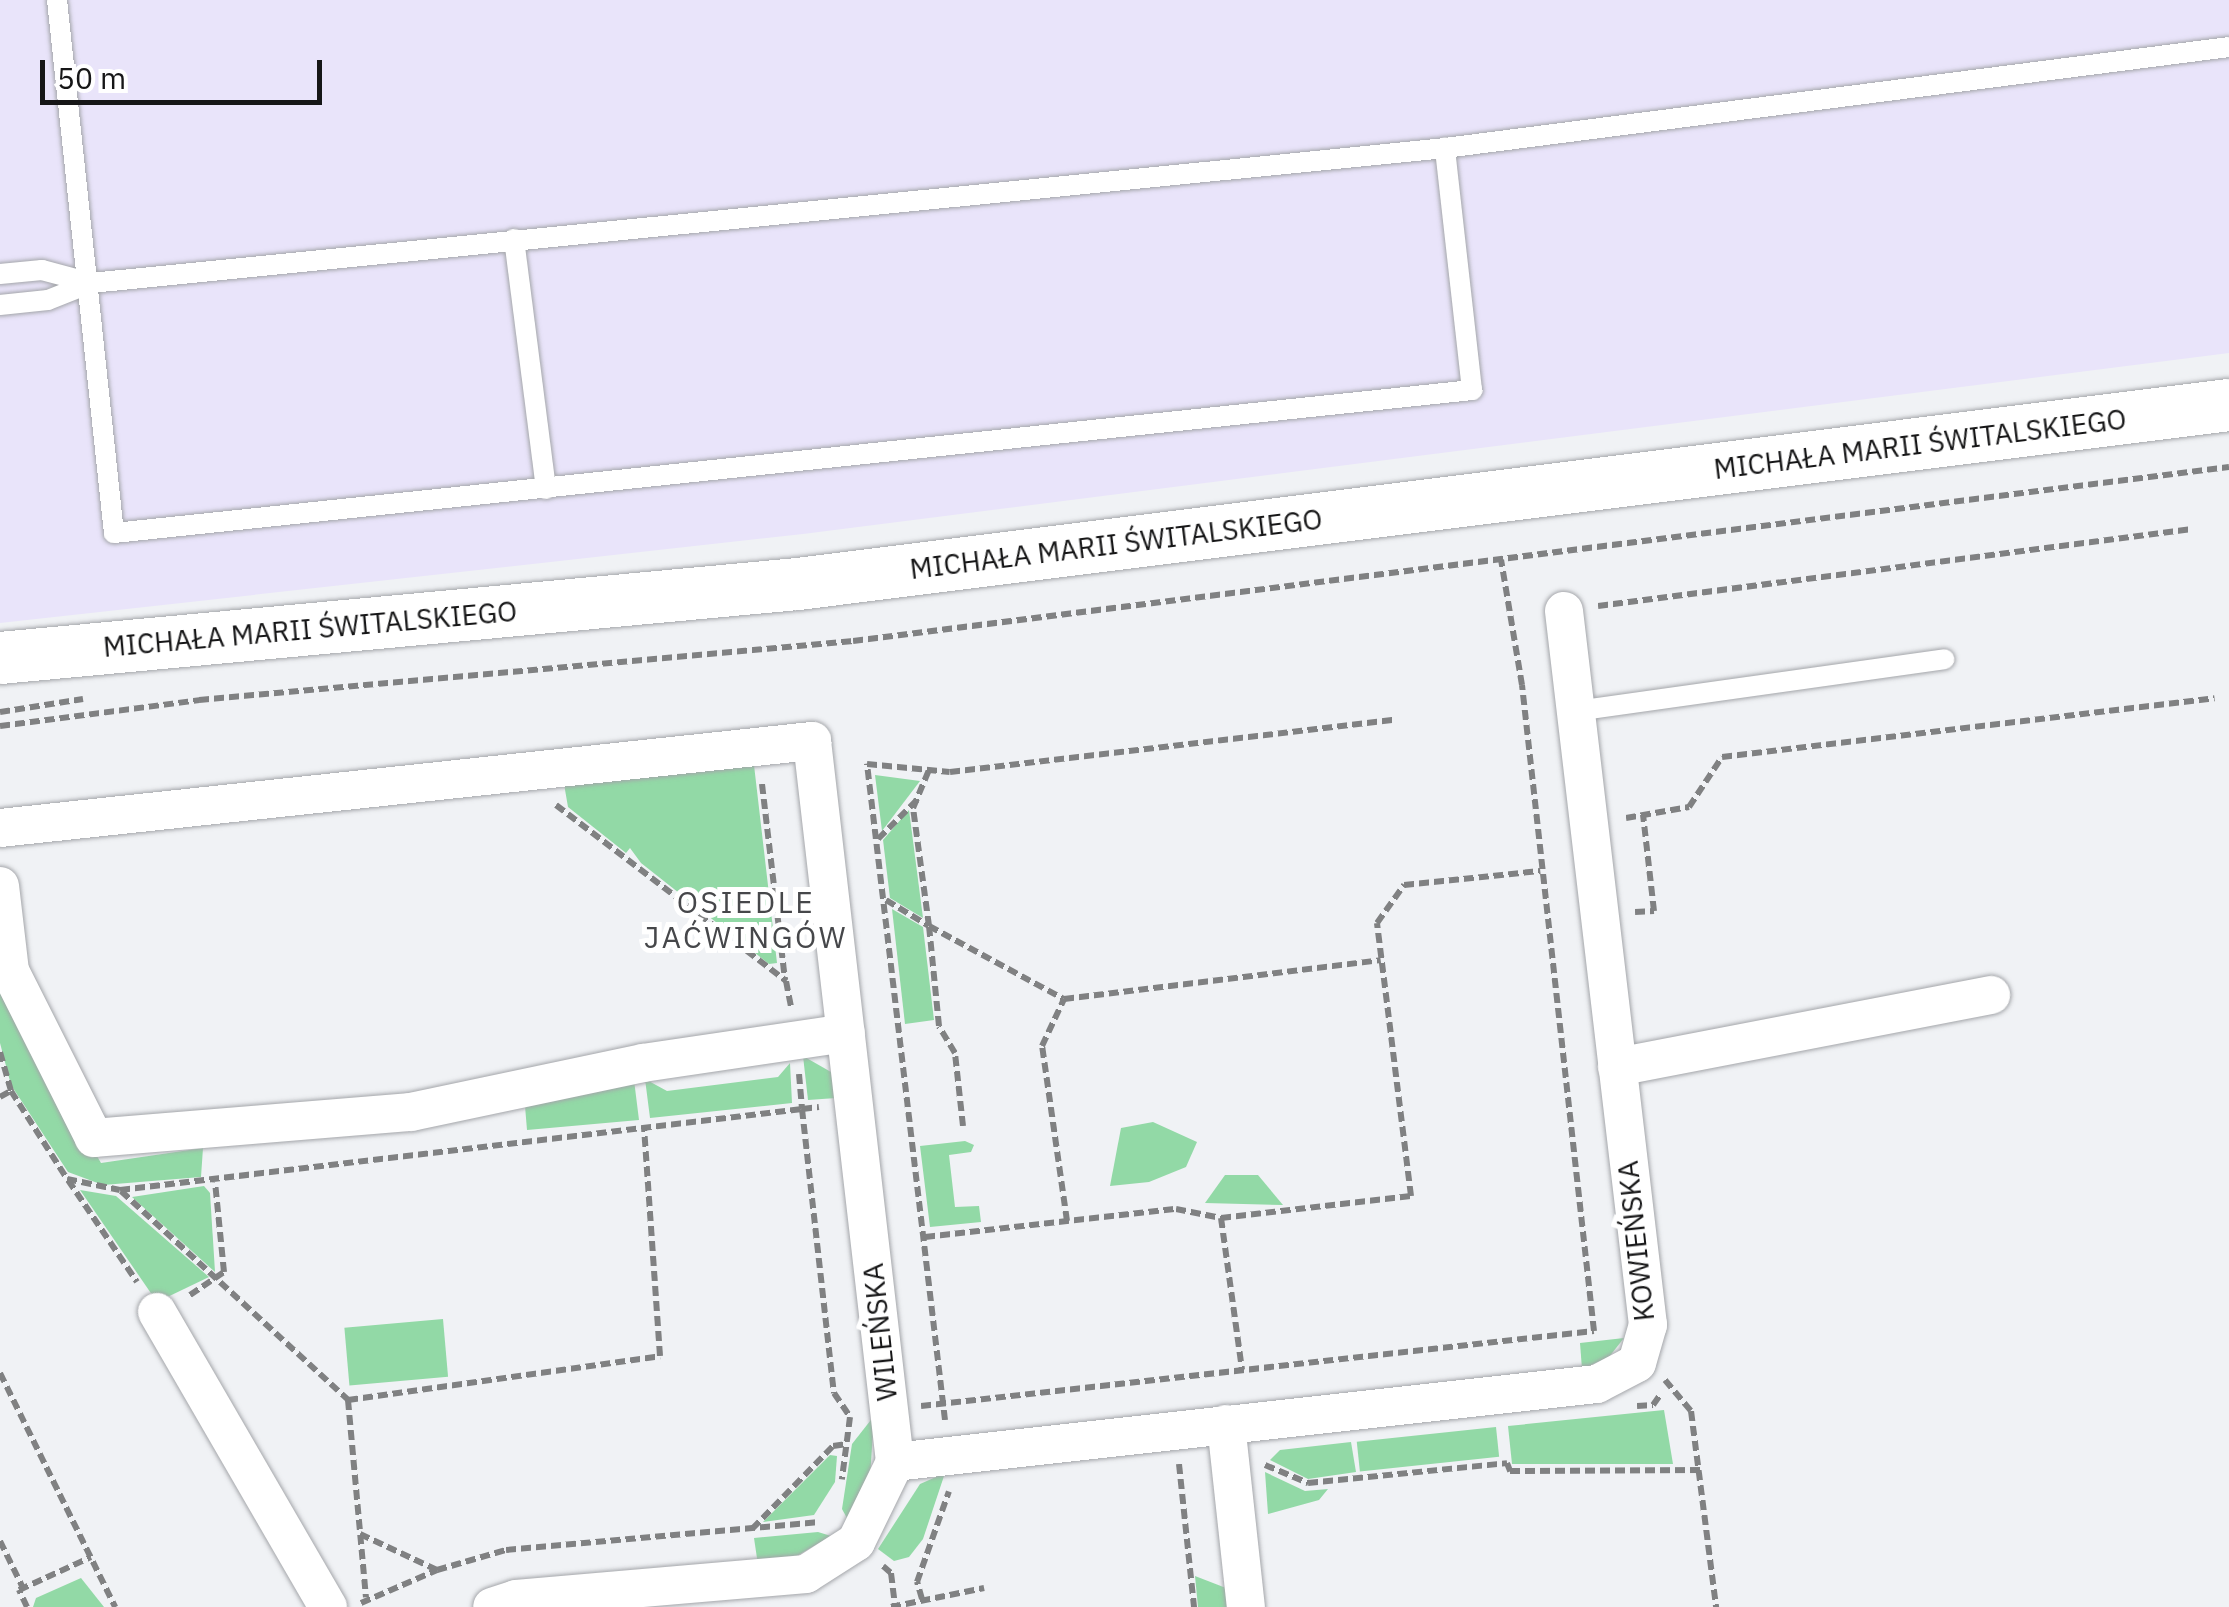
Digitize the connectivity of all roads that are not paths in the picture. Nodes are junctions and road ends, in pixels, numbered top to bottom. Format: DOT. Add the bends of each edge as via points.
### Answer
graph roads {
  1 [pos="57,0"];
  2 [pos="2229,47"];
  3 [pos="1446,148"];
  4 [pos="514,238"];
  5 [pos="0,274"];
  6 [pos="91,283"];
  7 [pos="0,305"];
  8 [pos="2229,405"];
  9 [pos="546,489"];
  10 [pos="1564,610"];
  11 [pos="0,658"];
  12 [pos="1944,659"];
  13 [pos="1576,711"];
  14 [pos="0,828"];
  15 [pos="0,886"];
  16 [pos="1991,995"];
  17 [pos="846,1033"];
  18 [pos="1617,1067"];
  19 [pos="157,1312"];
  20 [pos="1228,1436"];
  21 [pos="895,1462"];
  22 [pos="810,1590"];
  23 [pos="328,1607"];
  24 [pos="492,1607"];
  25 [pos="1246,1607"];
  1 -- 6 [label="lane"];
  2 -- 3 [label="lane"];
  3 -- 4 [label="lane"];
  3 -- 9 [label="lane" via="1472,390"];
  4 -- 6 [label="lane"];
  4 -- 9 [label="lane"];
  5 -- 6 [label="lane" via="42,270"];
  6 -- 7 [label="lane" via="48,300"];
  6 -- 9 [label="lane" via="114,533"];
  8 -- 11 [label="main road, MICHAŁA MARII ŚWITALSKIEGO" via="798,584"];
  10 -- 13 [label="street, KOWIEŃSKA"];
  12 -- 13 [label="lane"];
  13 -- 18 [label="street, KOWIEŃSKA"];
  14 -- 17 [label="street, WILEŃSKA" via="812,741"];
  15 -- 17 [label="street" via="10,971 94,1138 411,1112 643,1063"];
  16 -- 18 [label="street"];
  17 -- 21 [label="street, WILEŃSKA"];
  18 -- 20 [label="street, KOWIEŃSKA" via="1648,1325 1637,1362 1597,1384"];
  19 -- 23 [label="street"];
  20 -- 21 [label="street, KOWIEŃSKA"];
  20 -- 25 [label="street"];
  21 -- 22 [label="street" via="856,1542"];
  22 -- 24 [label="street" via="516,1599"];
}
